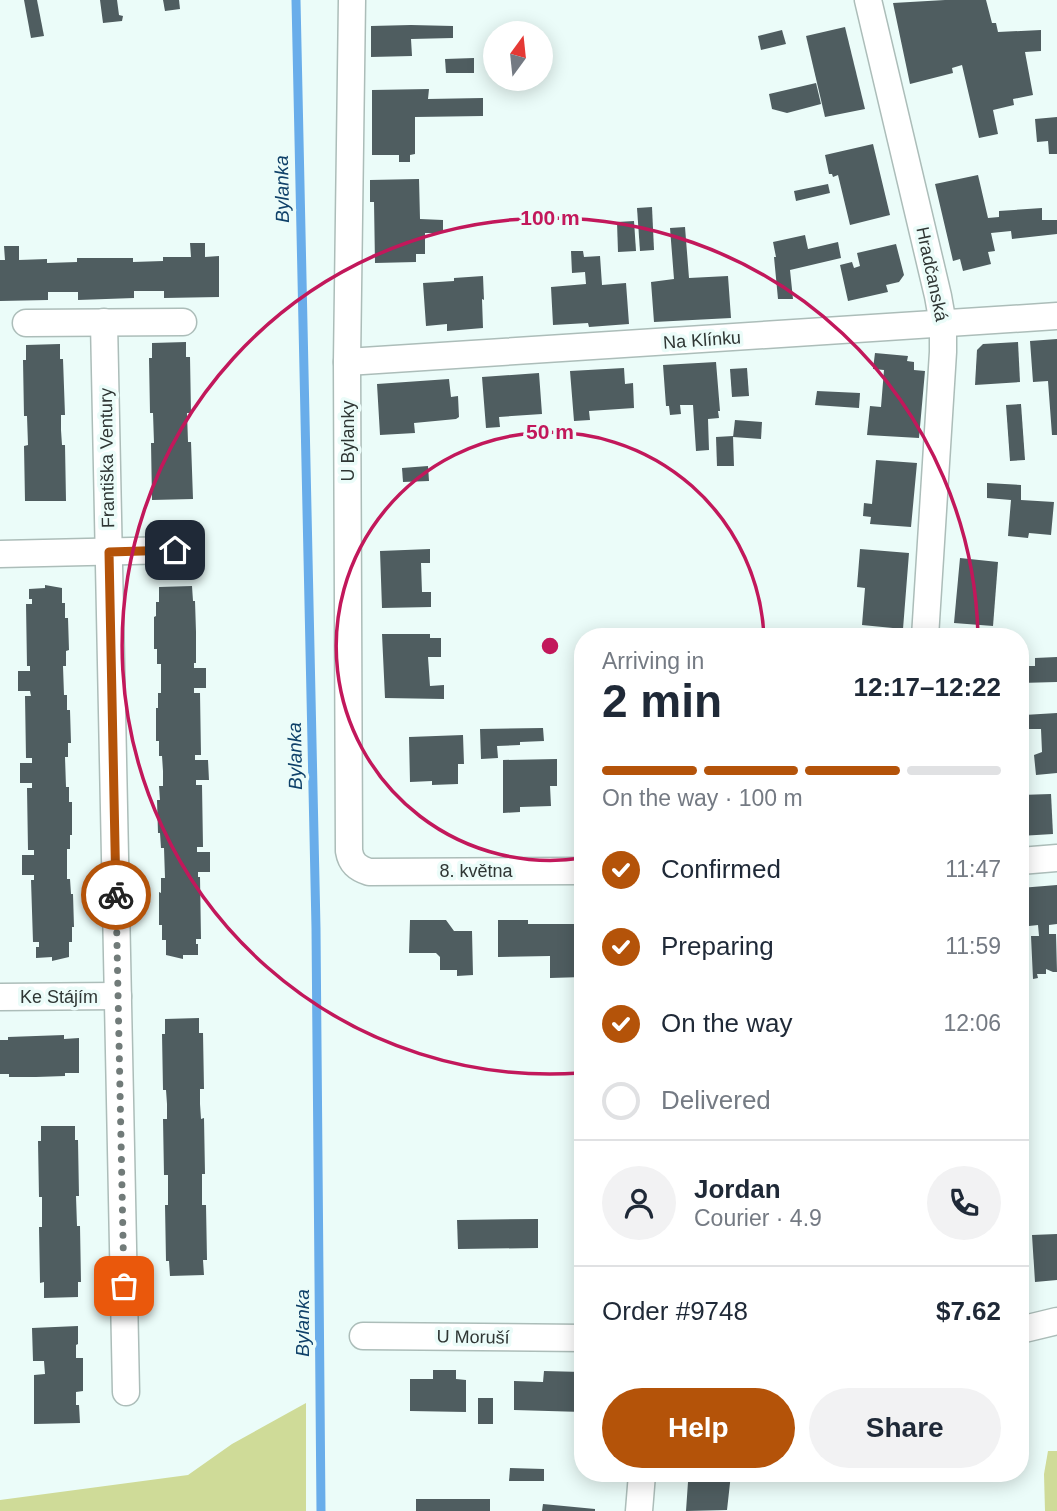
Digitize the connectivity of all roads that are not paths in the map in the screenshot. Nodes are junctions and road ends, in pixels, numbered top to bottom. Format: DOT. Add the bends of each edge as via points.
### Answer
graph roads {
  1 [pos="352,0"];
  2 [pos="868,0"];
  3 [pos="1057,316"];
  4 [pos="104,322"];
  5 [pos="183,322"];
  6 [pos="26,323"];
  7 [pos="943,324"];
  8 [pos="347,362"];
  9 [pos="175,550"];
  10 [pos="109,552"];
  11 [pos="0,554"];
  12 [pos="926,628"];
  13 [pos="1057,858"];
  14 [pos="1029,860"];
  15 [pos="574,871"];
  16 [pos="369,872"];
  17 [pos="118,996"];
  18 [pos="0,997"];
  19 [pos="1057,1321"];
  20 [pos="1029,1328"];
  21 [pos="363,1336"];
  22 [pos="574,1338"];
  23 [pos="126,1392"];
  24 [pos="641,1482"];
  25 [pos="639,1511"];
  1 -- 8 [label="street, U Bylanky"];
  2 -- 7 [label="street, Hradčanská"];
  3 -- 7 [label="street, Na Klínku"];
  4 -- 5 [label="street"];
  4 -- 6 [label="street"];
  4 -- 10 [label="street, Františka Ventury"];
  7 -- 8 [label="street, Na Klínku"];
  7 -- 12 [label="street, Hradčanská"];
  8 -- 16 [label="street, U Bylanky" via="349,851 355,865"];
  9 -- 10 [label="street"];
  10 -- 11 [label="street"];
  10 -- 17 [label="street, Františka Ventury"];
  13 -- 14 [label="street"];
  15 -- 16 [label="street, 8. května"];
  17 -- 18 [label="street, Ke Stájím"];
  17 -- 23 [label="street, Františka Ventury"];
  19 -- 20 [label="street"];
  21 -- 22 [label="street, U Moruší"];
  24 -- 25 [label="street"];
}
